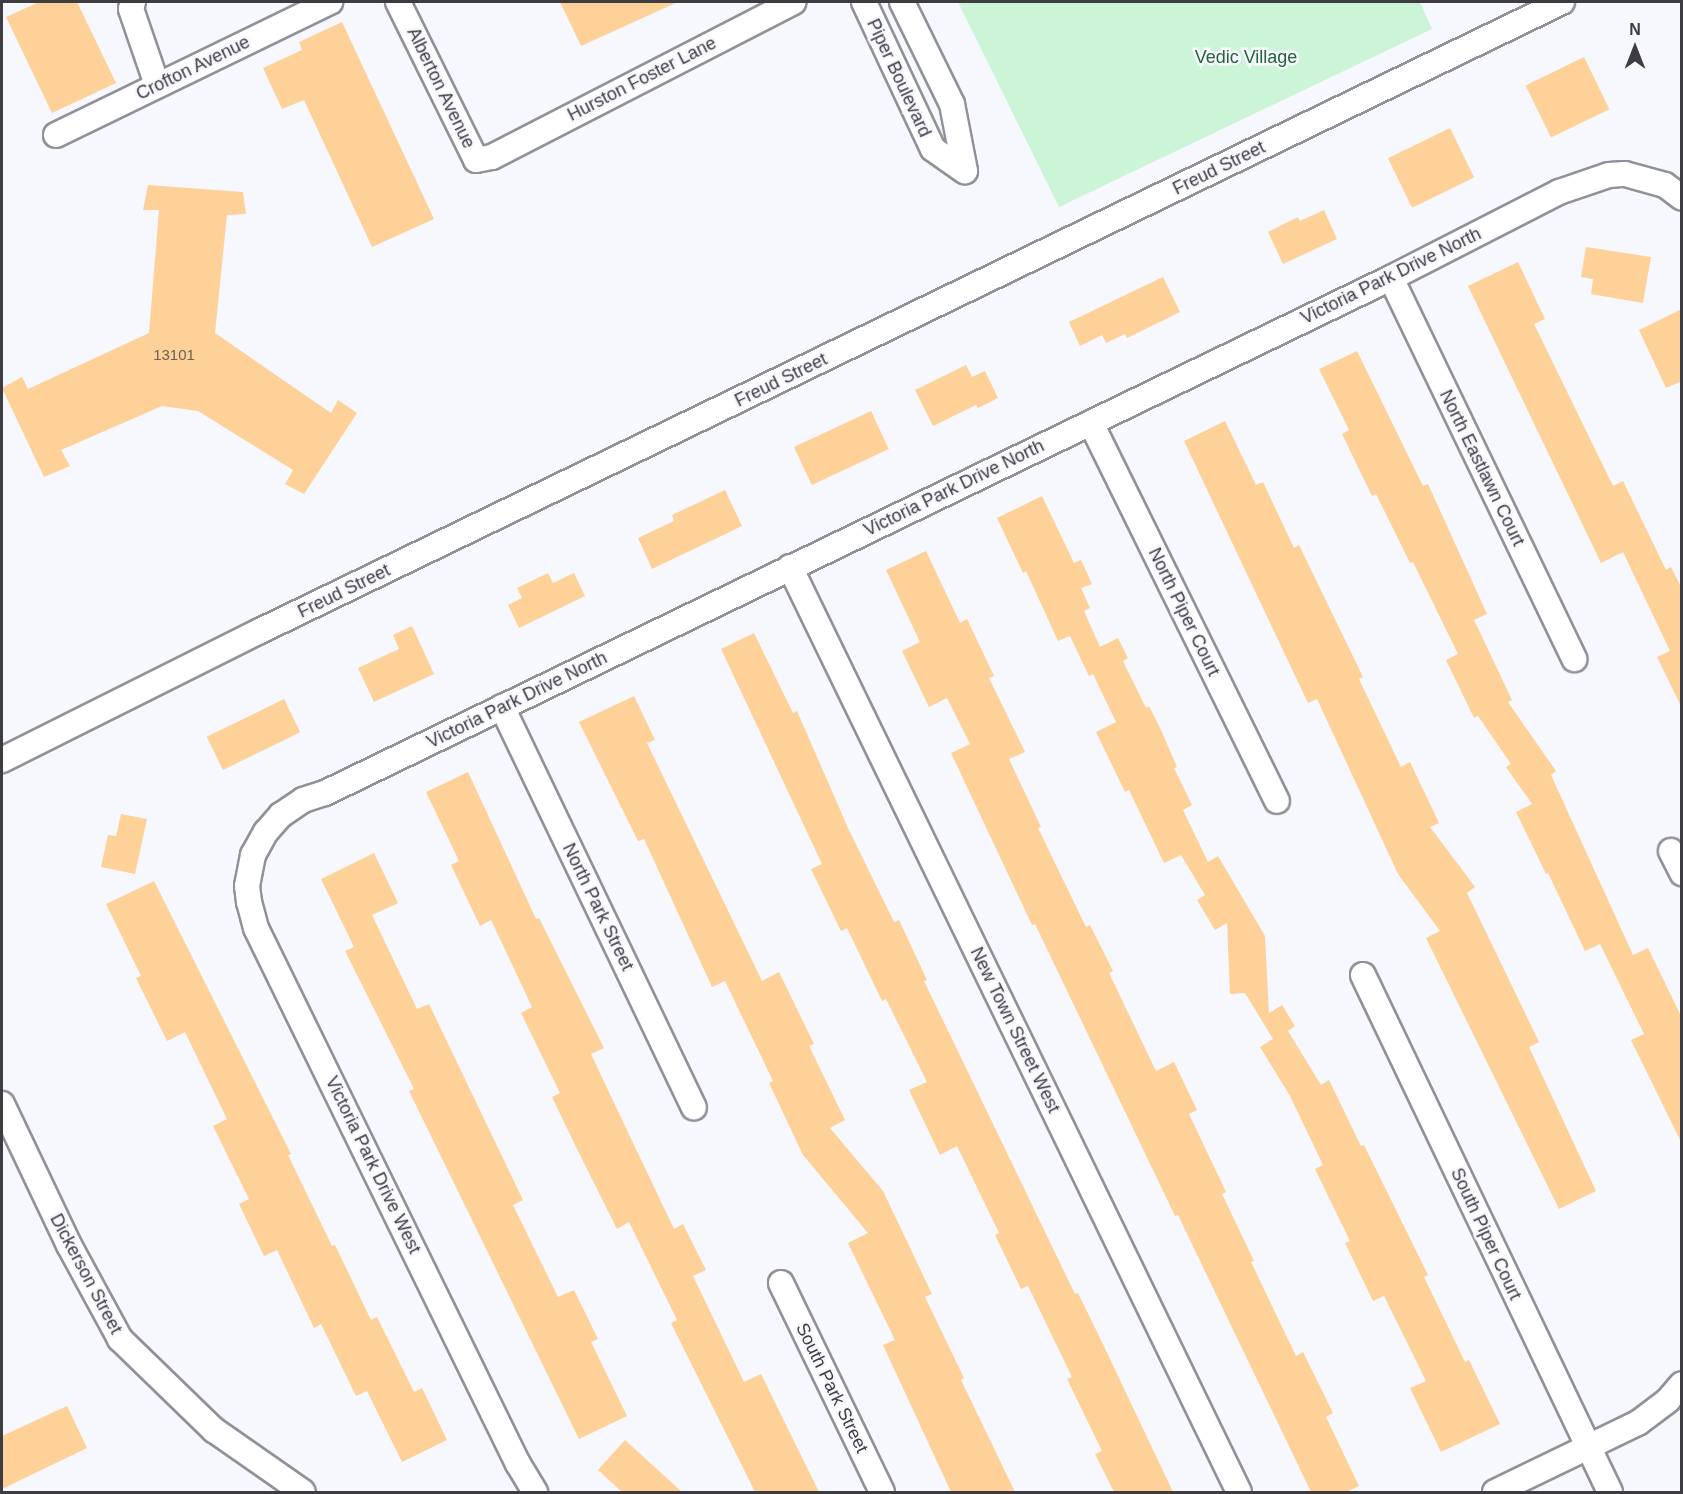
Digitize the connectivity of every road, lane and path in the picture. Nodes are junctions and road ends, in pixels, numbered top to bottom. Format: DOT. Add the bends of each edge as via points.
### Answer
graph roads {
  1 [pos="133,2"];
  2 [pos="330,2"];
  3 [pos="398,2"];
  4 [pos="793,2"];
  5 [pos="864,2"];
  6 [pos="902,2"];
  7 [pos="1562,2"];
  8 [pos="157,85"];
  9 [pos="56,135"];
  10 [pos="492,157"];
  11 [pos="1682,198"];
  12 [pos="1391,278"];
  13 [pos="1091,423"];
  14 [pos="790,567"];
  15 [pos="1574,659"];
  16 [pos="502,707"];
  17 [pos="2,760"];
  18 [pos="1277,801"];
  19 [pos="266,832"];
  20 [pos="1671,851"];
  21 [pos="1682,873"];
  22 [pos="1362,975"];
  23 [pos="2,1104"];
  24 [pos="694,1107"];
  25 [pos="781,1282"];
  26 [pos="1682,1384"];
  27 [pos="1587,1448"];
  28 [pos="296,1489"];
  29 [pos="535,1492"];
  30 [pos="882,1492"];
  31 [pos="1239,1492"];
  32 [pos="1495,1492"];
  33 [pos="1610,1492"];
  1 -- 8 [label="street" via="131,9"];
  2 -- 8 [label="street, Crofton Avenue"];
  3 -- 10 [label="street, Alberton Avenue" via="476,160"];
  4 -- 10 [label="street, Hurston Foster Lane"];
  5 -- 6 [label="street, Piper Boulevard" via="933,149 964,171 952,104"];
  7 -- 17 [label="street, Freud Street" via="260,631"];
  8 -- 9 [label="street, Crofton Avenue"];
  11 -- 12 [label="street, Victoria Park Drive North" via="1653,181 1625,174 1609,175 1559,192"];
  12 -- 13 [label="street, Victoria Park Drive North"];
  12 -- 15 [label="street, North Eastlawn Court"];
  13 -- 14 [label="street, Victoria Park Drive North"];
  13 -- 18 [label="street, North Piper Court"];
  14 -- 16 [label="street, Victoria Park Drive North"];
  14 -- 31 [label="street, New Town Street West"];
  16 -- 19 [label="street, Victoria Park Drive North" via="303,800 281,815"];
  16 -- 24 [label="street, North Park Street"];
  19 -- 29 [label="street, Victoria Park Drive West" via="249,870 249,902 256,928"];
  20 -- 21 [label="street"];
  22 -- 27 [label="street, South Piper Court"];
  23 -- 28 [label="street, Dickerson Street" via="69,1245 120,1339 214,1430"];
  25 -- 30 [label="street, South Park Street"];
  26 -- 27 [label="street" via="1638,1423"];
  27 -- 32 [label="street"];
  27 -- 33 [label="street, South Piper Court"];
}
